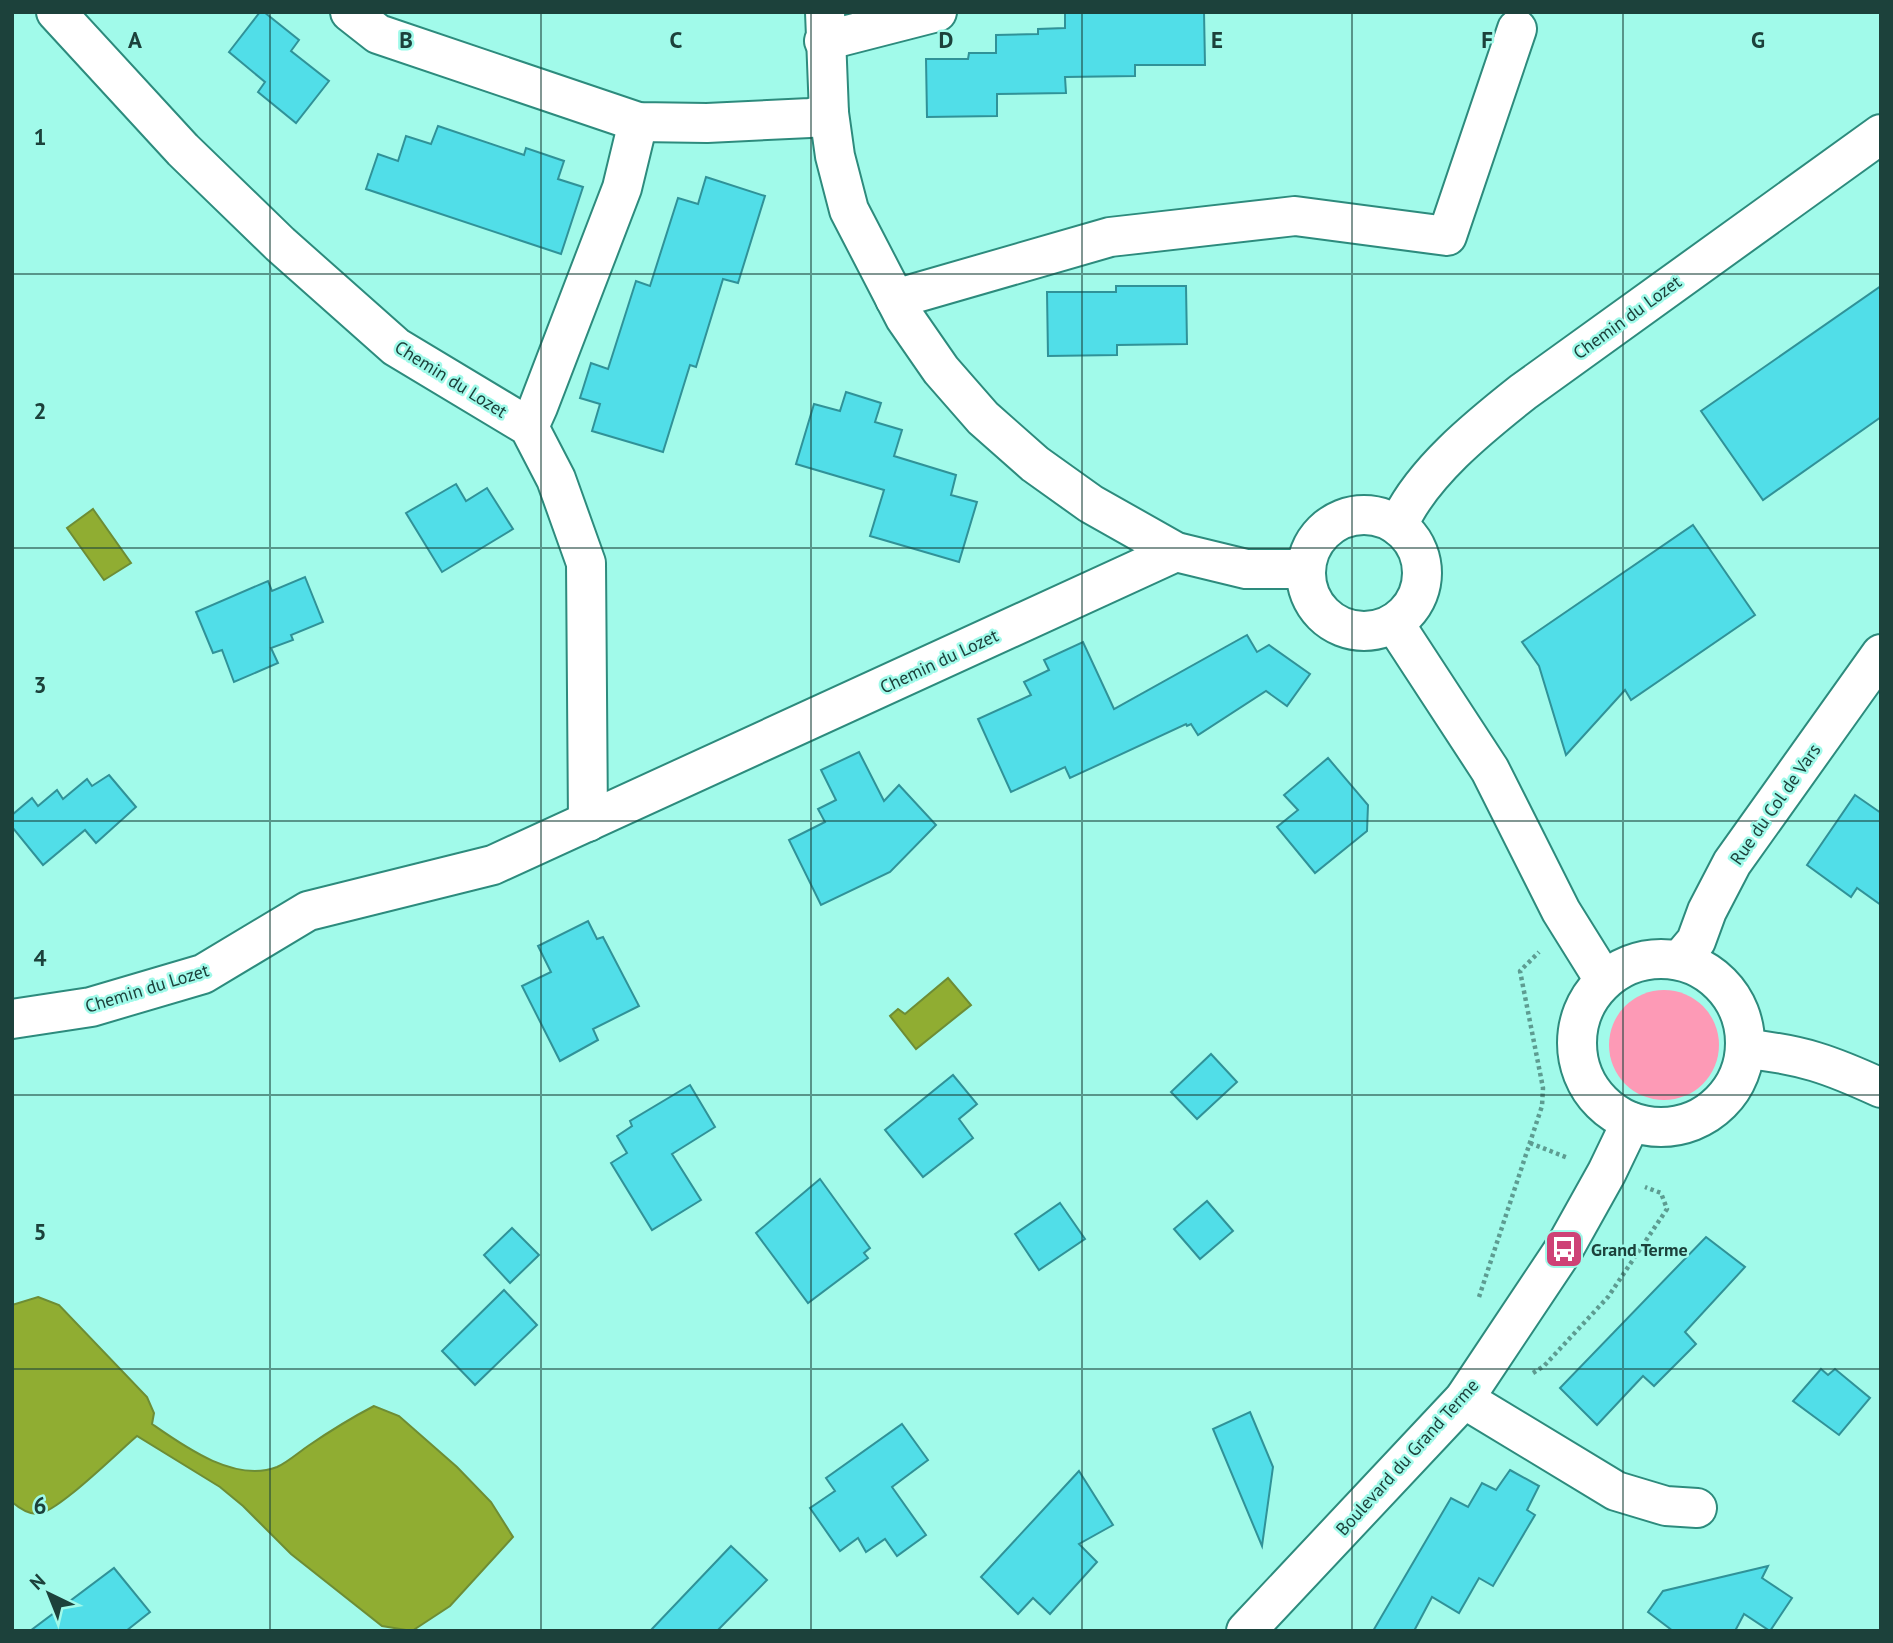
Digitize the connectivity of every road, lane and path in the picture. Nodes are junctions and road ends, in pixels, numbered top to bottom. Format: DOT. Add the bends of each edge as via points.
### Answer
graph roads {
  1 [pos="56,12"];
  2 [pos="937,12"];
  3 [pos="369,19"];
  4 [pos="825,26"];
  5 [pos="1517,29"];
  6 [pos="829,113"];
  7 [pos="639,122"];
  8 [pos="1881,134"];
  9 [pos="895,299"];
  10 [pos="528,427"];
  11 [pos="1398,526"];
  12 [pos="1176,552"];
  13 [pos="1306,569"];
  14 [pos="1394,623"];
  15 [pos="1881,654"];
  16 [pos="588,822"];
  17 [pos="1549,950"];
  18 [pos="1680,960"];
  19 [pos="1604,980"];
  20 [pos="12,1020"];
  21 [pos="1745,1049"];
  22 [pos="1881,1088"];
  23 [pos="1631,1122"];
  24 [pos="1530,1143"];
  25 [pos="1570,1158"];
  26 [pos="1661,1193"];
  27 [pos="1476,1307"];
  28 [pos="1526,1378"];
  29 [pos="1464,1399"];
  30 [pos="1698,1508"];
  31 [pos="1245,1631"];
  1 -- 10 [label="street, Chemin du Lozet" via="183,150 396,347"];
  2 -- 4 [label="street"];
  3 -- 7 [label="street"];
  4 -- 6 [label="street"];
  5 -- 9 [label="street" via="1447,236 1295,216 1110,237"];
  6 -- 7 [label="street" via="707,123"];
  6 -- 9 [label="street" via="849,210"];
  7 -- 10 [label="street" via="622,188"];
  8 -- 11 [label="street, Chemin du Lozet" via="1523,391 1442,464 1405,509"];
  9 -- 12 [label="street" via="940,370 983,418 1035,464 1091,504"];
  10 -- 16 [label="street" via="555,479 586,563"];
  11 -- 13 [label="street" via="1380,517 1340,520 1317,540"];
  11 -- 14 [label="street" via="1414,542 1422,564 1416,597"];
  12 -- 13 [label="street" via="1246,569"];
  12 -- 16 [label="street, Chemin du Lozet"];
  13 -- 14 [label="street" via="1308,590 1318,609 1333,623 1353,631 1374,631"];
  14 -- 19 [label="street" via="1490,770 1561,911"];
  15 -- 18 [label="street, Rue du Col de Vars" via="1732,863 1696,941"];
  16 -- 20 [label="street, Chemin du Lozet" via="493,865 308,911 203,974 91,1007"];
  17 -- 24 [label="path" via="1538,953 1520,971 1543,1088"];
  18 -- 19 [label="street" via="1653,958"];
  18 -- 21 [label="street" via="1721,983 1735,1002 1744,1025"];
  19 -- 23 [label="street" via="1579,1022 1581,1071 1592,1092"];
  21 -- 22 [label="street" via="1796,1055"];
  21 -- 23 [label="street" via="1737,1079 1719,1104 1692,1121 1661,1127"];
  23 -- 29 [label="street, Boulevard du Grand Terme" via="1564,1250"];
  24 -- 25 [label="path"];
  24 -- 27 [label="path"];
  26 -- 28 [label="path" via="1667,1209 1608,1297 1544,1366"];
  29 -- 30 [label="street" via="1616,1491 1666,1506"];
  29 -- 31 [label="street, Boulevard du Grand Terme"];
}
